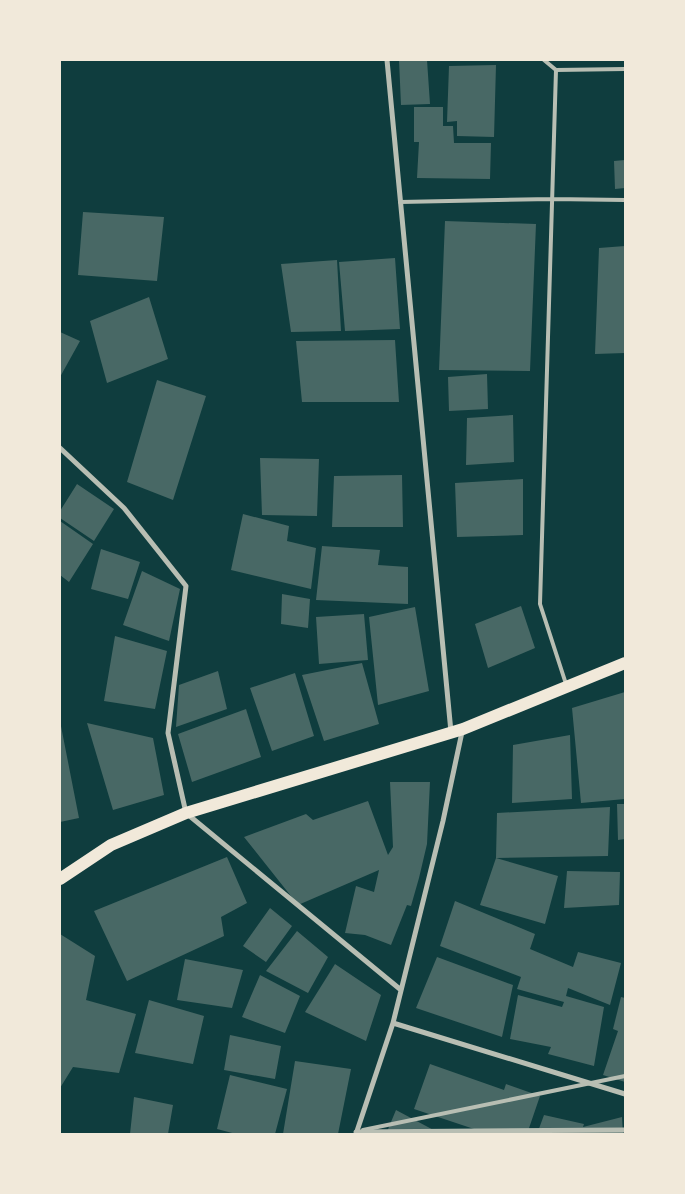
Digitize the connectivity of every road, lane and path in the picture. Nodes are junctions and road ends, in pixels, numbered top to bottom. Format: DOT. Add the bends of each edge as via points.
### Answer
graph roads {
  1 [pos="387,60"];
  2 [pos="544,60"];
  3 [pos="556,70"];
  4 [pos="625,70"];
  5 [pos="552,198"];
  6 [pos="625,200"];
  7 [pos="400,202"];
  8 [pos="60,448"];
  9 [pos="625,663"];
  10 [pos="567,687"];
  11 [pos="457,730"];
  12 [pos="186,813"];
  13 [pos="74,869"];
  14 [pos="60,871"];
  15 [pos="60,880"];
  16 [pos="401,990"];
  17 [pos="393,1023"];
  18 [pos="625,1076"];
  19 [pos="625,1094"];
  20 [pos="625,1130"];
  21 [pos="356,1133"];
  22 [pos="367,1134"];
  1 -- 7 [label="street"];
  2 -- 3 [label="lane"];
  3 -- 4 [label="lane"];
  3 -- 5 [label="lane"];
  5 -- 6 [label="lane"];
  5 -- 7 [label="lane"];
  5 -- 10 [label="lane" via="540,604"];
  7 -- 11 [label="street"];
  8 -- 12 [label="street" via="124,508 186,586 168,733"];
  9 -- 10 [label="main road"];
  10 -- 11 [label="main road"];
  11 -- 12 [label="main road"];
  11 -- 16 [label="street" via="443,821"];
  12 -- 13 [label="main road" via="111,845"];
  12 -- 16 [label="street"];
  13 -- 14 [label="street"];
  13 -- 15 [label="main road"];
  16 -- 17 [label="street"];
  17 -- 19 [label="street"];
  17 -- 21 [label="street"];
  18 -- 21 [label="lane"];
  20 -- 21 [label="street"];
  21 -- 22 [label="street"];
}
